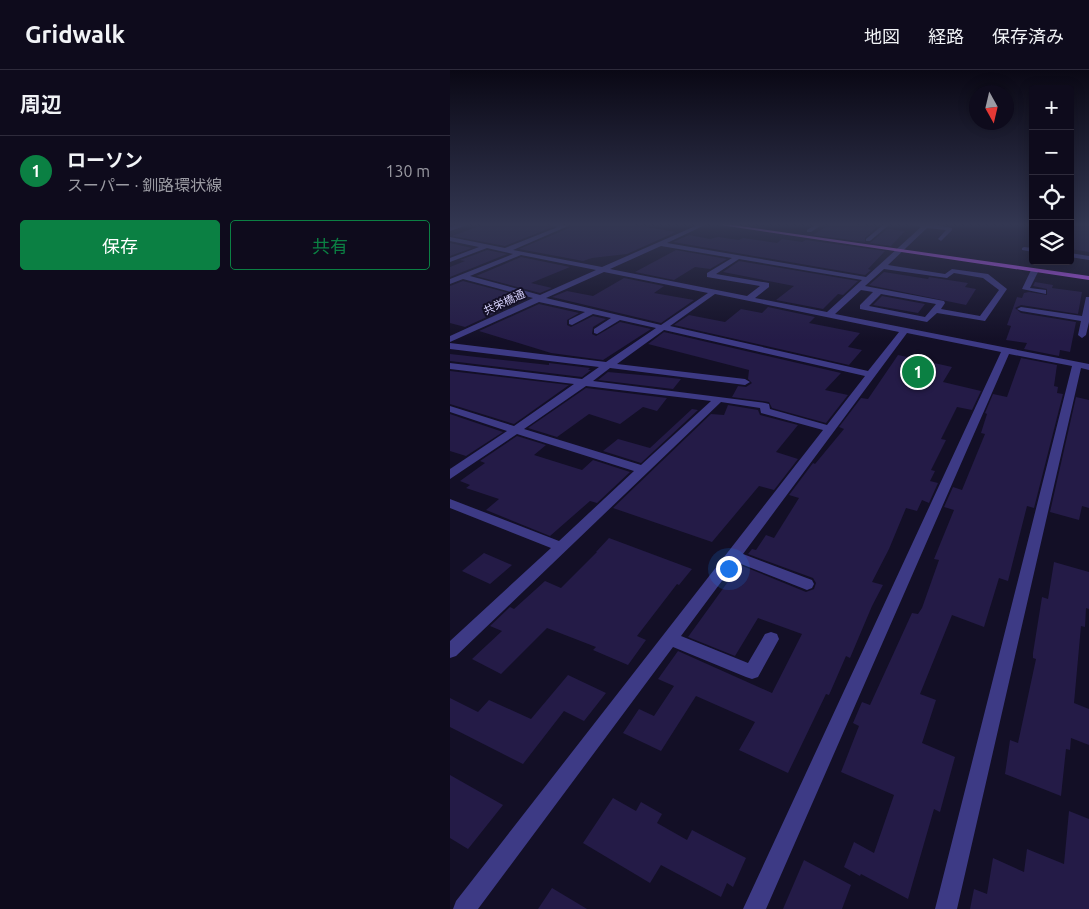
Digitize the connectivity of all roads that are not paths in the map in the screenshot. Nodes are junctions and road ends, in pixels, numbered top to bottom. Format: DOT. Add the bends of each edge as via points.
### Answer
graph roads {
  1 [pos="495,263"];
  2 [pos="569,263"];
  3 [pos="617,263"];
  4 [pos="728,263"];
  5 [pos="774,263"];
  6 [pos="884,263"];
  7 [pos="966,263"];
  8 [pos="989,263"];
  9 [pos="1020,263"];
  10 [pos="881,266"];
  11 [pos="602,270"];
  12 [pos="1034,270"];
  13 [pos="959,272"];
  14 [pos="1089,272"];
  15 [pos="710,275"];
  16 [pos="464,276"];
  17 [pos="1089,278"];
  18 [pos="867,279"];
  19 [pos="450,282"];
  20 [pos="858,287"];
  21 [pos="691,288"];
  22 [pos="880,291"];
  23 [pos="714,292"];
  24 [pos="1043,292"];
  25 [pos="540,298"];
  26 [pos="748,299"];
  27 [pos="1089,299"];
  28 [pos="1020,309"];
  29 [pos="935,310"];
  30 [pos="591,312"];
  31 [pos="829,315"];
  32 [pos="617,318"];
  33 [pos="1087,320"];
  34 [pos="572,322"];
  35 [pos="663,328"];
  36 [pos="905,330"];
  37 [pos="596,331"];
  38 [pos="1082,335"];
  39 [pos="450,340"];
  40 [pos="1006,350"];
  41 [pos="608,365"];
  42 [pos="450,366"];
  43 [pos="1083,366"];
  44 [pos="872,375"];
  45 [pos="697,376"];
  46 [pos="745,382"];
  47 [pos="582,383"];
  48 [pos="682,395"];
  49 [pos="719,399"];
  50 [pos="450,409"];
  51 [pos="831,429"];
  52 [pos="515,430"];
  53 [pos="643,470"];
  54 [pos="450,475"];
  55 [pos="450,502"];
  56 [pos="561,547"];
  57 [pos="734,556"];
  58 [pos="807,584"];
  59 [pos="671,639"];
  60 [pos="771,639"];
  61 [pos="450,651"];
  62 [pos="464,909"];
  63 [pos="754,909"];
  64 [pos="946,909"];
  1 -- 16 [label="street"];
  2 -- 11 [label="street"];
  3 -- 11 [label="street, 共栄橋通"];
  4 -- 15 [label="street"];
  5 -- 18 [label="street"];
  6 -- 10 [label="street"];
  7 -- 13 [label="street"];
  8 -- 12 [label="main road"];
  9 -- 14 [label="main road"];
  10 -- 13 [label="street" via="947,276 952,271"];
  10 -- 18 [label="street"];
  11 -- 21 [label="street"];
  11 -- 25 [label="street, 共栄橋通"];
  12 -- 17 [label="main road"];
  12 -- 24 [label="street" via="1026,289"];
  13 -- 29 [label="street" via="985,276 1003,289 982,319"];
  15 -- 21 [label="street"];
  15 -- 26 [label="street" via="766,285"];
  16 -- 19 [label="street"];
  16 -- 25 [label="street"];
  18 -- 20 [label="street"];
  20 -- 22 [label="street"];
  20 -- 31 [label="street"];
  21 -- 23 [label="street"];
  22 -- 29 [label="street" via="941,303"];
  22 -- 29 [label="street" via="863,307 927,320"];
  23 -- 26 [label="street"];
  23 -- 35 [label="street"];
  25 -- 30 [label="street"];
  25 -- 39 [label="street, 共栄橋通"];
  26 -- 31 [label="street"];
  27 -- 33 [label="street"];
  28 -- 33 [label="street"];
  30 -- 32 [label="street"];
  30 -- 34 [label="street"];
  31 -- 36 [label="street"];
  32 -- 35 [label="street"];
  32 -- 37 [label="street"];
  33 -- 38 [label="street"];
  35 -- 41 [label="street"];
  35 -- 44 [label="street"];
  36 -- 40 [label="street"];
  36 -- 44 [label="street"];
  39 -- 41 [label="street"];
  40 -- 43 [label="street"];
  40 -- 63 [label="street"];
  41 -- 45 [label="street"];
  41 -- 47 [label="street"];
  42 -- 47 [label="street"];
  43 -- 64 [label="street"];
  44 -- 51 [label="street"];
  45 -- 46 [label="street"];
  45 -- 48 [label="street"];
  47 -- 48 [label="street"];
  47 -- 52 [label="street"];
  48 -- 49 [label="street"];
  49 -- 51 [label="street" via="765,406 764,411"];
  49 -- 53 [label="street"];
  50 -- 52 [label="street"];
  51 -- 57 [label="street"];
  52 -- 53 [label="street"];
  52 -- 54 [label="street"];
  53 -- 56 [label="street"];
  55 -- 56 [label="street"];
  56 -- 61 [label="street"];
  57 -- 58 [label="street"];
  57 -- 59 [label="street"];
  59 -- 60 [label="street" via="752,672"];
  59 -- 62 [label="street"];
}
